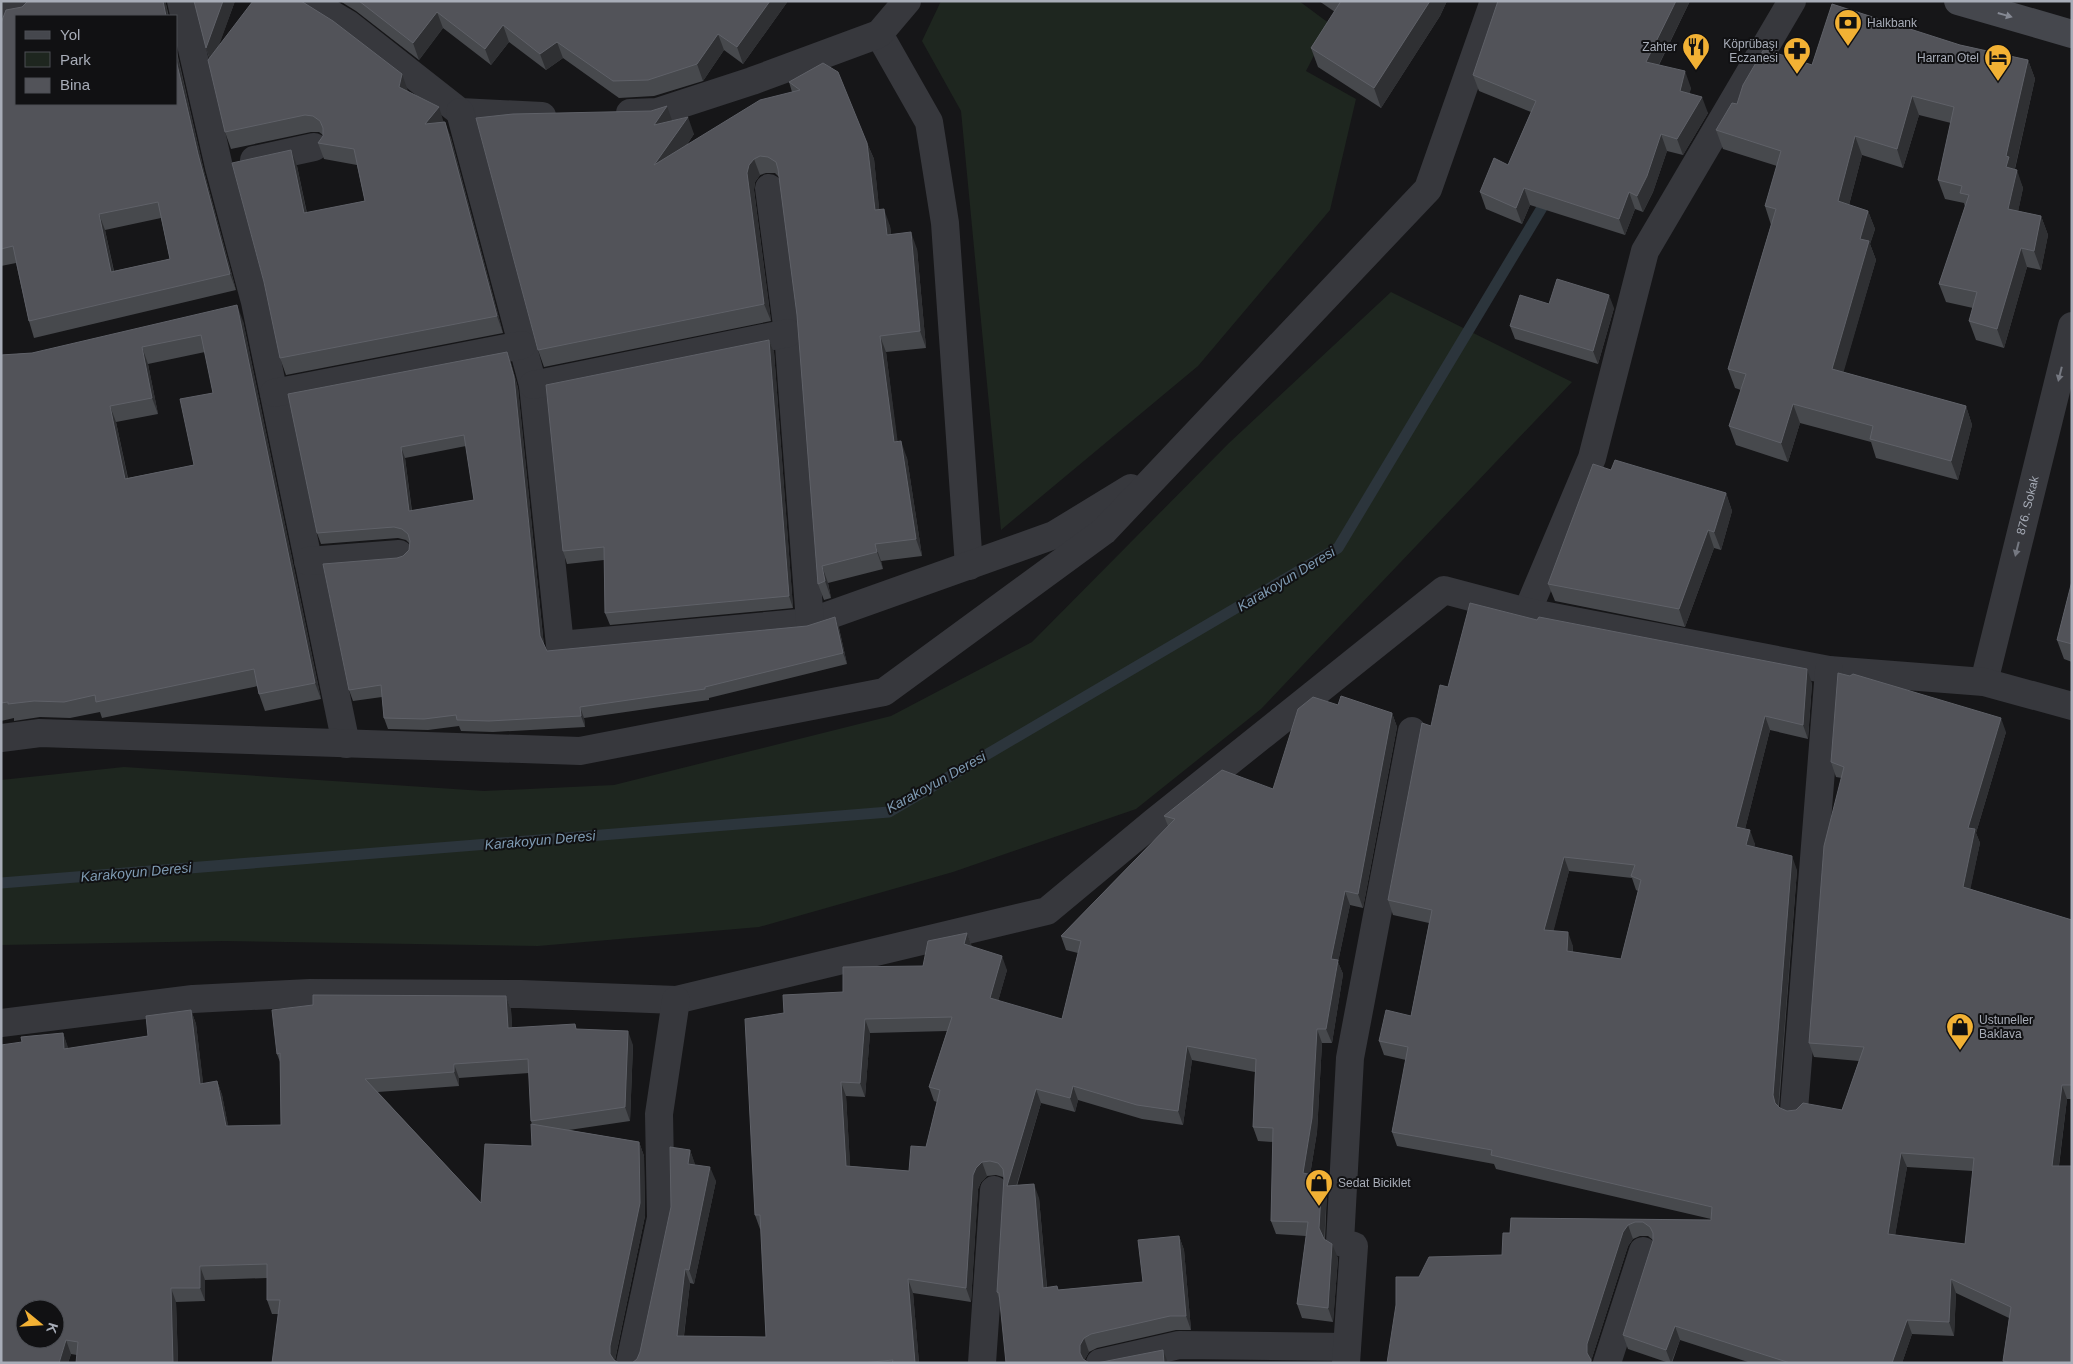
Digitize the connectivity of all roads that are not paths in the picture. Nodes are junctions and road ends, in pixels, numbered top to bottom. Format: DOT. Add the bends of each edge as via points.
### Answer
graph roads {
  1 [pos="181,1"];
  2 [pos="309,1"];
  3 [pos="907,1"];
  4 [pos="1494,1"];
  5 [pos="1792,1"];
  6 [pos="1958,1"];
  7 [pos="879,34"];
  8 [pos="2072,34"];
  9 [pos="460,112"];
  10 [pos="609,114"];
  11 [pos="571,115"];
  12 [pos="314,147"];
  13 [pos="219,167"];
  14 [pos="769,188"];
  15 [pos="255,302"];
  16 [pos="226,309"];
  17 [pos="2072,326"];
  18 [pos="788,333"];
  19 [pos="522,345"];
  20 [pos="533,385"];
  21 [pos="274,394"];
  22 [pos="1162,469"];
  23 [pos="400,554"];
  24 [pos="308,561"];
  25 [pos="969,566"];
  26 [pos="1526,612"];
  27 [pos="810,622"];
  28 [pos="1828,670"];
  29 [pos="1984,682"];
  30 [pos="2072,706"];
  31 [pos="1412,731"];
  32 [pos="1,738"];
  33 [pos="346,744"];
  34 [pos="676,1000"];
  35 [pos="1,1022"];
  36 [pos="1794,1110"];
  37 [pos="994,1190"];
  38 [pos="1643,1250"];
  39 [pos="1346,1355"];
  40 [pos="630,1363"];
  41 [pos="982,1363"];
  42 [pos="1100,1363"];
  43 [pos="1607,1363"];
  1 -- 13 [label="street"];
  2 -- 9 [label="street" via="348,24"];
  3 -- 7 [label="street"];
  4 -- 22 [label="street" via="1428,189"];
  5 -- 26 [label="street" via="1645,251 1592,458"];
  6 -- 8 [label="main road, one-way"];
  7 -- 10 [label="street" via="657,112"];
  7 -- 25 [label="street" via="929,122 945,223"];
  9 -- 11 [label="street"];
  9 -- 19 [label="street"];
  12 -- 13 [label="street"];
  13 -- 15 [label="street"];
  14 -- 18 [label="street"];
  15 -- 16 [label="street"];
  15 -- 21 [label="street"];
  17 -- 29 [label="street, 876. Sokak, one-way"];
  18 -- 20 [label="street"];
  18 -- 27 [label="street"];
  19 -- 20 [label="street"];
  19 -- 21 [label="street"];
  20 -- 27 [label="street" via="560,645"];
  21 -- 24 [label="street"];
  22 -- 25 [label="street" via="1054,535"];
  22 -- 33 [label="street" via="1104,531 884,692 580,751"];
  23 -- 24 [label="street"];
  24 -- 33 [label="street"];
  25 -- 27 [label="street"];
  26 -- 28 [label="street"];
  26 -- 34 [label="street" via="1444,590 1047,911"];
  28 -- 29 [label="street"];
  28 -- 36 [label="street"];
  29 -- 30 [label="street"];
  31 -- 39 [label="street" via="1350,1058 1340,1242 1354,1246"];
  32 -- 33 [label="street" via="40,733"];
  34 -- 35 [label="street" via="521,994 310,993 193,999"];
  34 -- 40 [label="street" via="659,1114 661,1218"];
  37 -- 41 [label="street"];
  38 -- 43 [label="street"];
  39 -- 42 [label="street" via="1179,1345"];
}
